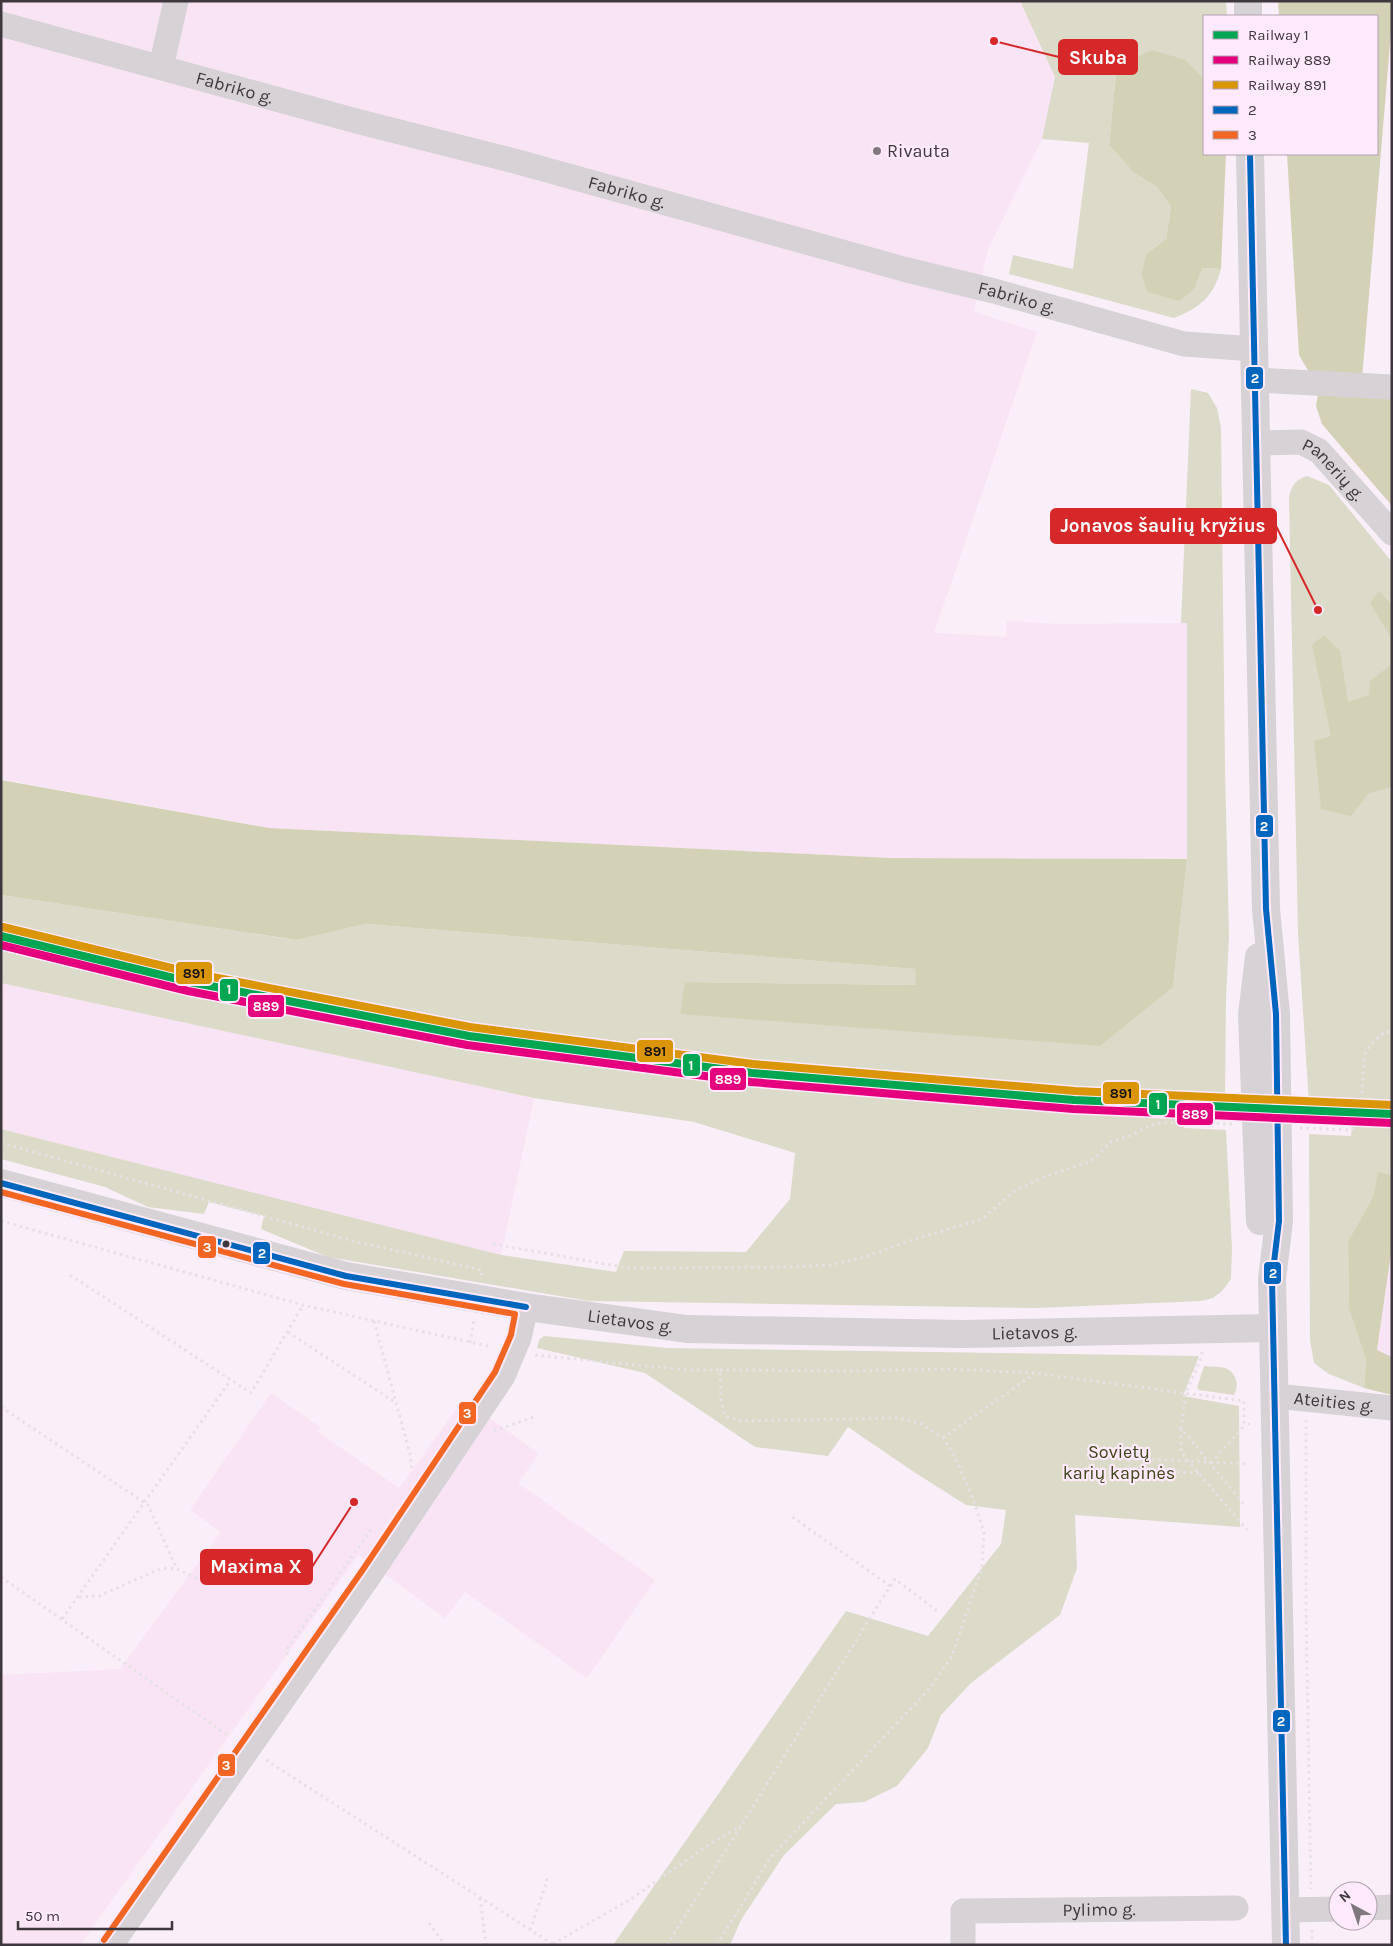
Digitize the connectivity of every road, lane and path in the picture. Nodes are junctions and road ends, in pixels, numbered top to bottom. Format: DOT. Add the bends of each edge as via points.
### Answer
graph roads {
  1 [pos="176,1"];
  2 [pos="1248,1"];
  3 [pos="1248,15"];
  4 [pos="1,24"];
  5 [pos="161,67"];
  6 [pos="1250,155"];
  7 [pos="1254,349"];
  8 [pos="1255,380"];
  9 [pos="1392,387"];
  10 [pos="1256,442"];
  11 [pos="1392,533"];
  12 [pos="1392,1031"];
  13 [pos="1184,1122"];
  14 [pos="1351,1130"];
  15 [pos="1,1144"];
  16 [pos="1,1183"];
  17 [pos="1,1221"];
  18 [pos="493,1244"];
  19 [pos="482,1270"];
  20 [pos="70,1275"];
  21 [pos="303,1305"];
  22 [pos="526,1307"];
  23 [pos="374,1321"];
  24 [pos="1273,1328"];
  25 [pos="1203,1329"];
  26 [pos="288,1332"];
  27 [pos="514,1351"];
  28 [pos="720,1370"];
  29 [pos="1034,1373"];
  30 [pos="230,1381"];
  31 [pos="1186,1392"];
  32 [pos="1276,1396"];
  33 [pos="396,1403"];
  34 [pos="1,1407"];
  35 [pos="1392,1408"];
  36 [pos="1312,1413"];
  37 [pos="534,1417"];
  38 [pos="1275,1424"];
  39 [pos="1244,1426"];
  40 [pos="1305,1426"];
  41 [pos="1181,1428"];
  42 [pos="490,1432"];
  43 [pos="943,1438"];
  44 [pos="1189,1462"];
  45 [pos="1210,1463"];
  46 [pos="1246,1464"];
  47 [pos="412,1470"];
  48 [pos="1199,1473"];
  49 [pos="145,1502"];
  50 [pos="1246,1507"];
  51 [pos="791,1516"];
  52 [pos="1247,1530"];
  53 [pos="177,1569"];
  54 [pos="1,1578"];
  55 [pos="224,1578"];
  56 [pos="890,1586"];
  57 [pos="78,1597"];
  58 [pos="940,1613"];
  59 [pos="62,1619"];
  60 [pos="248,1748"];
  61 [pos="741,1826"];
  62 [pos="544,1875"];
  63 [pos="480,1898"];
  64 [pos="1392,1907"];
  65 [pos="1236,1908"];
  66 [pos="1378,1908"];
  67 [pos="1328,1909"];
  68 [pos="1285,1910"];
  69 [pos="1312,1910"];
  70 [pos="429,1922"];
  71 [pos="530,1930"];
  72 [pos="554,1944"];
  73 [pos="111,1945"];
  74 [pos="445,1945"];
  75 [pos="486,1945"];
  76 [pos="667,1945"];
  77 [pos="717,1945"];
  78 [pos="963,1945"];
  79 [pos="1286,1945"];
  80 [pos="1312,1945"];
  1 -- 5 [label="street"];
  2 -- 3 [label="main road"];
  4 -- 5 [label="street, Fabriko g."];
  5 -- 7 [label="street, Fabriko g." via="1184,344"];
  6 -- 7 [label="main road"];
  7 -- 8 [label="main road"];
  8 -- 9 [label="street"];
  8 -- 10 [label="main road"];
  10 -- 11 [label="street, Panerių g." via="1301,442 1318,451"];
  10 -- 24 [label="main road" via="1266,909 1276,1014 1279,1221 1272,1279"];
  12 -- 14 [label="path" via="1372,1042 1365,1054 1360,1119"];
  13 -- 18 [label="path" via="1158,1124 1112,1141 1094,1159 1013,1192 982,1219 865,1257 830,1264 628,1268"];
  15 -- 19 [label="path" via="353,1241"];
  16 -- 22 [label="main road, Lietavos g." via="346,1276"];
  17 -- 21 [label="path"];
  20 -- 30 [label="path"];
  21 -- 23 [label="path"];
  21 -- 26 [label="path"];
  22 -- 25 [label="main road, Lietavos g." via="720,1330 962,1334"];
  22 -- 27 [label="street"];
  23 -- 27 [label="path"];
  23 -- 33 [label="path"];
  24 -- 25 [label="main road, Lietavos g."];
  24 -- 32 [label="main road"];
  25 -- 31 [label="path" via="1202,1356"];
  26 -- 30 [label="path" via="251,1393"];
  26 -- 33 [label="path"];
  27 -- 28 [label="path" via="688,1370"];
  27 -- 60 [label="street" via="503,1376 464,1435"];
  28 -- 29 [label="path" via="948,1369"];
  28 -- 43 [label="path" via="725,1416 741,1421 900,1418 921,1424"];
  29 -- 31 [label="path"];
  29 -- 43 [label="path"];
  30 -- 49 [label="path"];
  31 -- 38 [label="path" via="1244,1401 1244,1424"];
  31 -- 41 [label="path"];
  32 -- 35 [label="street, Ateities g."];
  32 -- 38 [label="main road"];
  33 -- 47 [label="path"];
  34 -- 49 [label="path"];
  36 -- 40 [label="path"];
  37 -- 42 [label="path"];
  38 -- 40 [label="path"];
  38 -- 68 [label="main road"];
  39 -- 45 [label="path"];
  40 -- 69 [label="path"];
  41 -- 44 [label="path" via="1181,1452"];
  41 -- 45 [label="path"];
  43 -- 77 [label="path" via="952,1451 984,1532 982,1567 952,1656 931,1687 770,1858"];
  44 -- 45 [label="path"];
  44 -- 48 [label="path"];
  44 -- 48 [label="path" via="1130,1458 1129,1470"];
  45 -- 46 [label="path"];
  45 -- 50 [label="path"];
  48 -- 52 [label="path"];
  49 -- 53 [label="path"];
  49 -- 57 [label="path"];
  51 -- 56 [label="path"];
  53 -- 55 [label="path" via="202,1581"];
  53 -- 57 [label="path" via="162,1568 99,1596"];
  54 -- 59 [label="path"];
  56 -- 58 [label="path" via="895,1579"];
  56 -- 61 [label="path"];
  57 -- 59 [label="path"];
  59 -- 60 [label="path"];
  60 -- 63 [label="path"];
  60 -- 73 [label="street"];
  61 -- 72 [label="path" via="708,1845 632,1899"];
  61 -- 76 [label="path"];
  62 -- 71 [label="path" via="547,1881"];
  63 -- 71 [label="path"];
  63 -- 75 [label="path"];
  64 -- 66 [label="street"];
  65 -- 78 [label="street, Pylimo g." via="963,1911"];
  67 -- 69 [label="street"];
  68 -- 69 [label="street"];
  68 -- 79 [label="main road"];
  69 -- 80 [label="path"];
  70 -- 74 [label="path"];
  71 -- 72 [label="path"];
}
